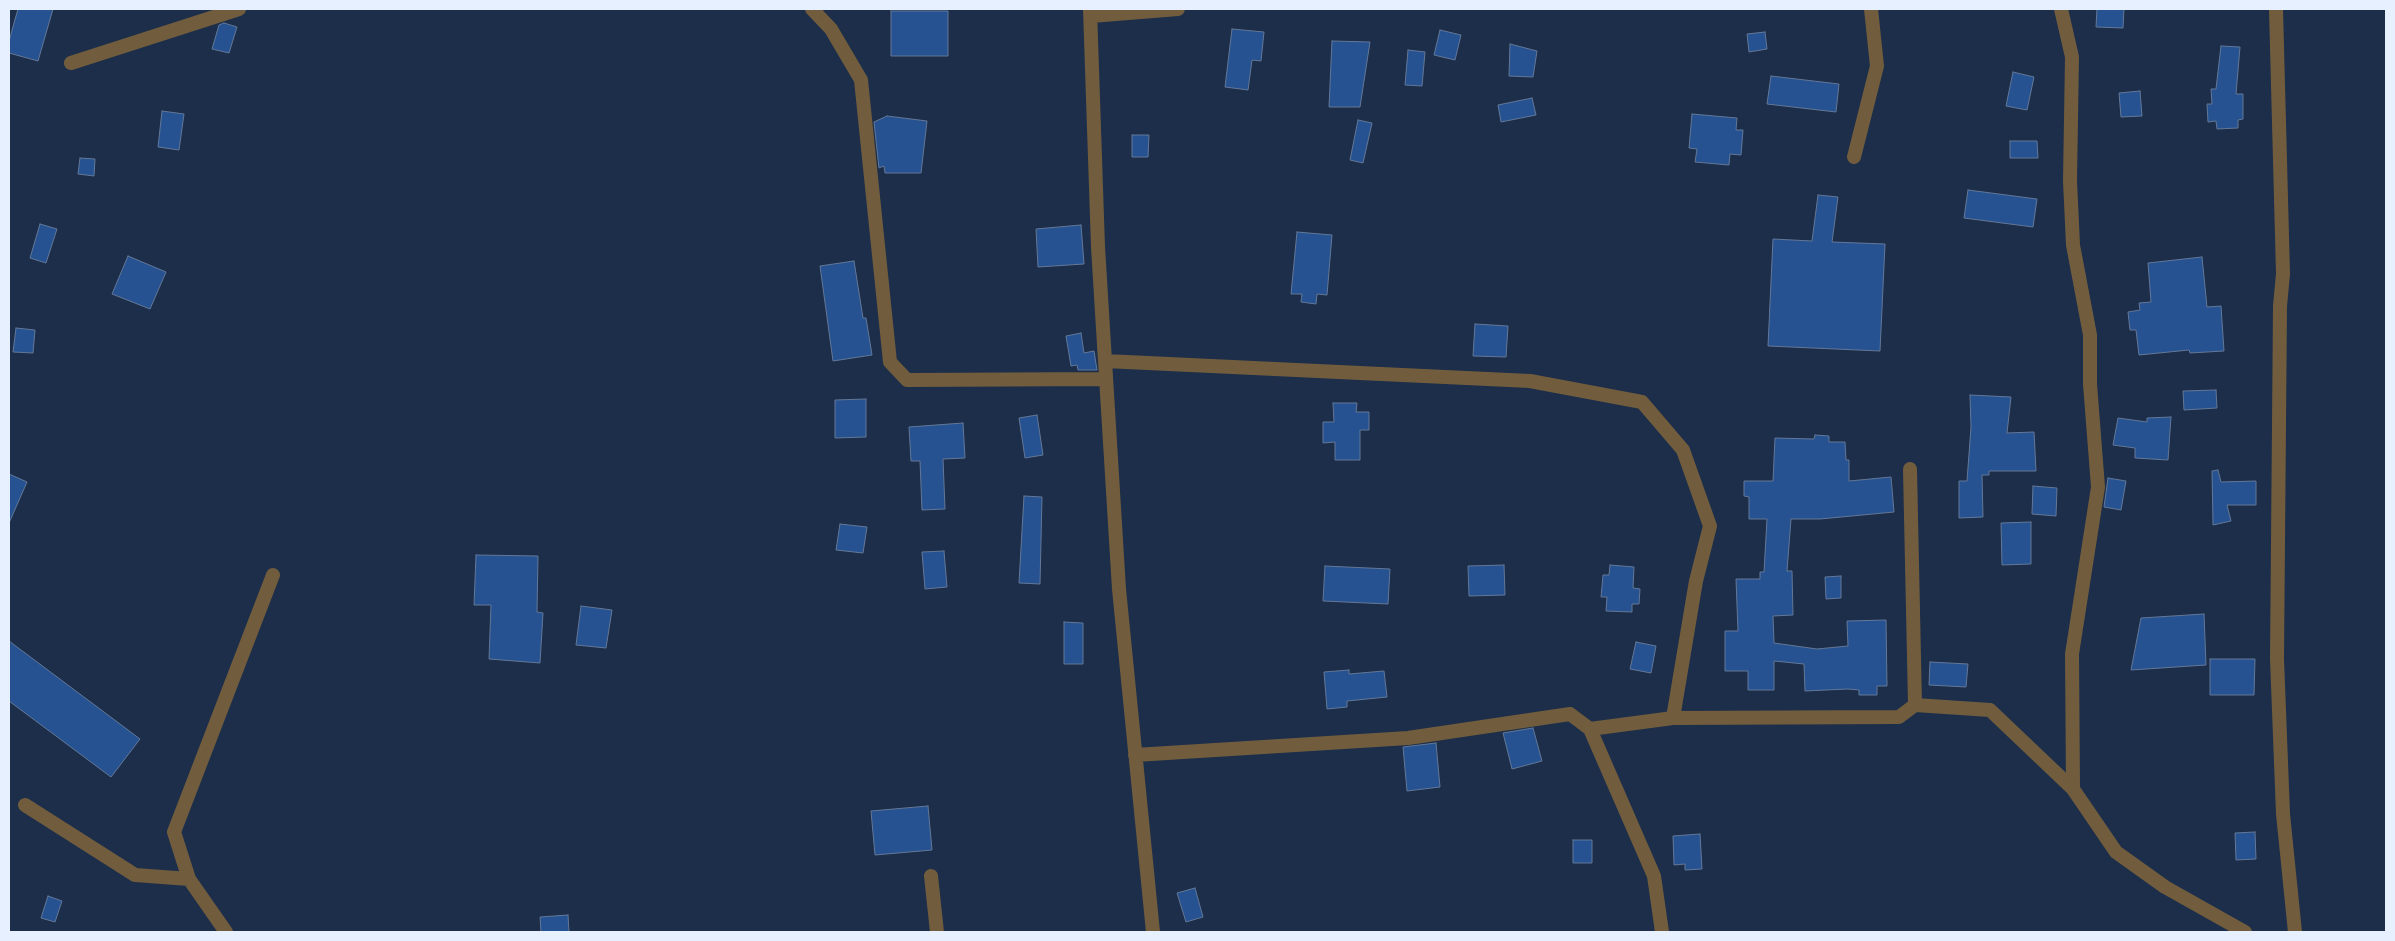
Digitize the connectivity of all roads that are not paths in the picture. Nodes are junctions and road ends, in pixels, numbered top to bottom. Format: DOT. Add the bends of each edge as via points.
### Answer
graph roads {
  1 [pos="239,9"];
  2 [pos="812,9"];
  3 [pos="1178,9"];
  4 [pos="1871,9"];
  5 [pos="2061,9"];
  6 [pos="2276,9"];
  7 [pos="1091,12"];
  8 [pos="71,62"];
  9 [pos="1854,157"];
  10 [pos="1105,361"];
  11 [pos="1106,379"];
  12 [pos="1910,469"];
  13 [pos="273,575"];
  14 [pos="1915,705"];
  15 [pos="1673,718"];
  16 [pos="1590,729"];
  17 [pos="1135,755"];
  18 [pos="2073,789"];
  19 [pos="25,806"];
  20 [pos="930,876"];
  21 [pos="189,879"];
  22 [pos="226,932"];
  23 [pos="937,932"];
  24 [pos="1153,932"];
  25 [pos="1662,932"];
  26 [pos="2245,932"];
  27 [pos="2295,932"];
  1 -- 8 [label="street"];
  2 -- 11 [label="street" via="831,29 861,80 890,362 907,380"];
  3 -- 7 [label="street"];
  4 -- 9 [label="street" via="1877,66"];
  5 -- 18 [label="street" via="2072,57 2070,180 2073,245 2090,335 2090,384 2098,487 2072,654"];
  6 -- 27 [label="street" via="2283,274 2280,306 2278,658 2283,814"];
  7 -- 10 [label="street"];
  10 -- 11 [label="street"];
  10 -- 15 [label="street" via="1530,381 1642,402 1683,450 1710,526 1696,581"];
  11 -- 17 [label="street" via="1119,589"];
  12 -- 14 [label="street"];
  13 -- 21 [label="street" via="174,832"];
  14 -- 15 [label="street" via="1899,717"];
  14 -- 18 [label="street" via="1990,710"];
  15 -- 16 [label="street"];
  16 -- 17 [label="street" via="1570,714 1408,738"];
  16 -- 25 [label="street" via="1654,876"];
  17 -- 24 [label="street"];
  18 -- 26 [label="street" via="2116,852 2165,887"];
  19 -- 21 [label="street" via="135,875"];
  20 -- 23 [label="street"];
  21 -- 22 [label="street"];
}
